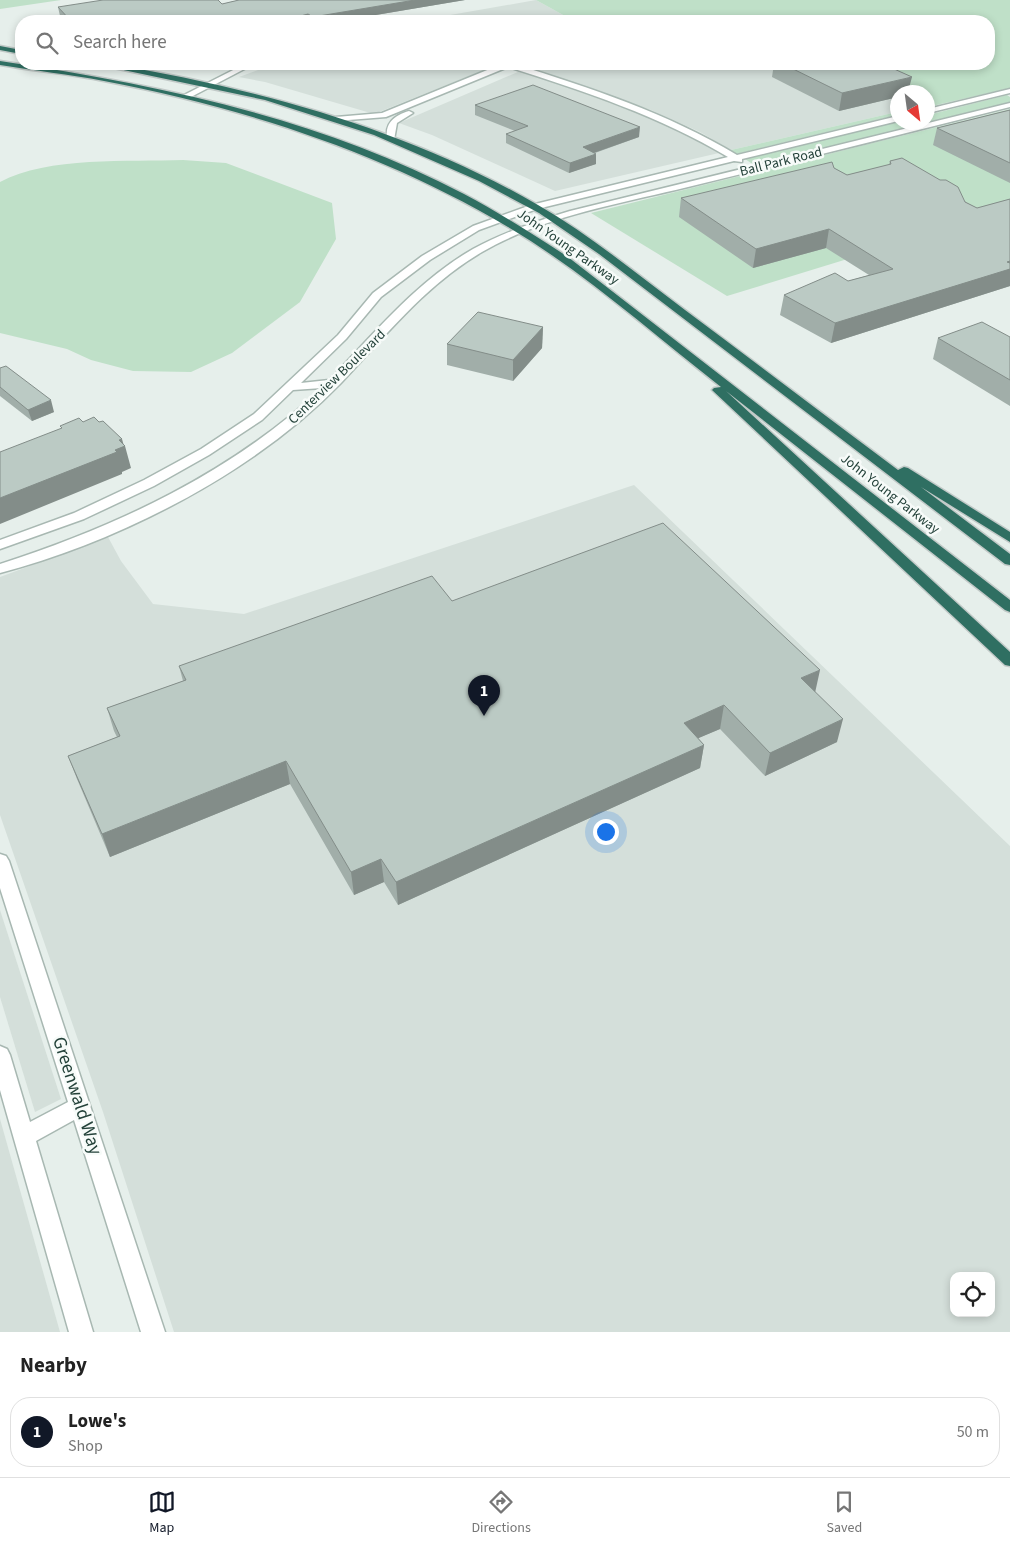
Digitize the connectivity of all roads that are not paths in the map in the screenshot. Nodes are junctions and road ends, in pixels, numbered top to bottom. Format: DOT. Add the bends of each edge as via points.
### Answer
graph roads {
  1 [pos="0,48"];
  2 [pos="15,51"];
  3 [pos="0,63"];
  4 [pos="15,65"];
  5 [pos="47,70"];
  6 [pos="134,70"];
  7 [pos="237,70"];
  8 [pos="493,70"];
  9 [pos="515,70"];
  10 [pos="526,70"];
  11 [pos="210,83"];
  12 [pos="1009,92"];
  13 [pos="186,96"];
  14 [pos="411,104"];
  15 [pos="1010,105"];
  16 [pos="422,108"];
  17 [pos="935,109"];
  18 [pos="336,119"];
  19 [pos="890,120"];
  20 [pos="391,138"];
  21 [pos="735,158"];
  22 [pos="752,169"];
  23 [pos="534,207"];
  24 [pos="501,218"];
  25 [pos="553,219"];
  26 [pos="520,229"];
  27 [pos="646,322"];
  28 [pos="335,383"];
  29 [pos="291,387"];
  30 [pos="865,451"];
  31 [pos="1010,538"];
  32 [pos="0,544"];
  33 [pos="1010,561"];
  34 [pos="0,569"];
  35 [pos="1010,607"];
  36 [pos="1010,661"];
  37 [pos="0,861"];
  38 [pos="0,1055"];
  39 [pos="81,1106"];
  40 [pos="24,1136"];
  41 [pos="81,1332"];
  42 [pos="153,1332"];
  1 -- 2 [label="highway"];
  3 -- 4 [label="highway, John Young Parkway"];
  5 -- 13 [label="highway, John Young Parkway"];
  6 -- 11 [label="highway, John Young Parkway"];
  7 -- 11 [label="street"];
  8 -- 14 [label="street"];
  9 -- 16 [label="street"];
  10 -- 21 [label="street" via="647,112"];
  11 -- 13 [label="street"];
  11 -- 18 [label="highway, John Young Parkway"];
  12 -- 17 [label="street"];
  13 -- 24 [label="highway, John Young Parkway" via="265,116 340,141 394,163"];
  14 -- 16 [label="street"];
  14 -- 18 [label="street" via="383,115"];
  15 -- 22 [label="street, Ball Park Road"];
  16 -- 20 [label="street" via="395,120 391,125"];
  18 -- 20 [label="highway, John Young Parkway"];
  19 -- 21 [label="street, Ball Park Road"];
  20 -- 23 [label="highway, John Young Parkway" via="478,177"];
  21 -- 22 [label="street"];
  21 -- 23 [label="street, Ball Park Road"];
  22 -- 25 [label="street, Ball Park Road"];
  23 -- 24 [label="street, Centerview Boulevard"];
  23 -- 25 [label="highway, John Young Parkway"];
  24 -- 26 [label="highway, John Young Parkway"];
  24 -- 29 [label="street, Centerview Boulevard" via="476,228 426,258 377,295 342,337"];
  25 -- 26 [label="street, Centerview Boulevard"];
  25 -- 30 [label="highway, John Young Parkway" via="610,258"];
  26 -- 27 [label="highway, John Young Parkway"];
  26 -- 28 [label="street, Centerview Boulevard" via="474,253 419,296"];
  27 -- 35 [label="highway, John Young Parkway"];
  27 -- 36 [label="highway"];
  28 -- 29 [label="street"];
  28 -- 34 [label="street, Centerview Boulevard" via="277,433 193,489 90,538"];
  29 -- 32 [label="street, Centerview Boulevard" via="258,417 149,483 79,516"];
  30 -- 31 [label="highway" via="923,481"];
  30 -- 33 [label="highway, John Young Parkway"];
  37 -- 39 [label="street, Greenwald Way"];
  38 -- 40 [label="street"];
  39 -- 40 [label="street"];
  39 -- 42 [label="street, Greenwald Way"];
  40 -- 41 [label="street"];
}
